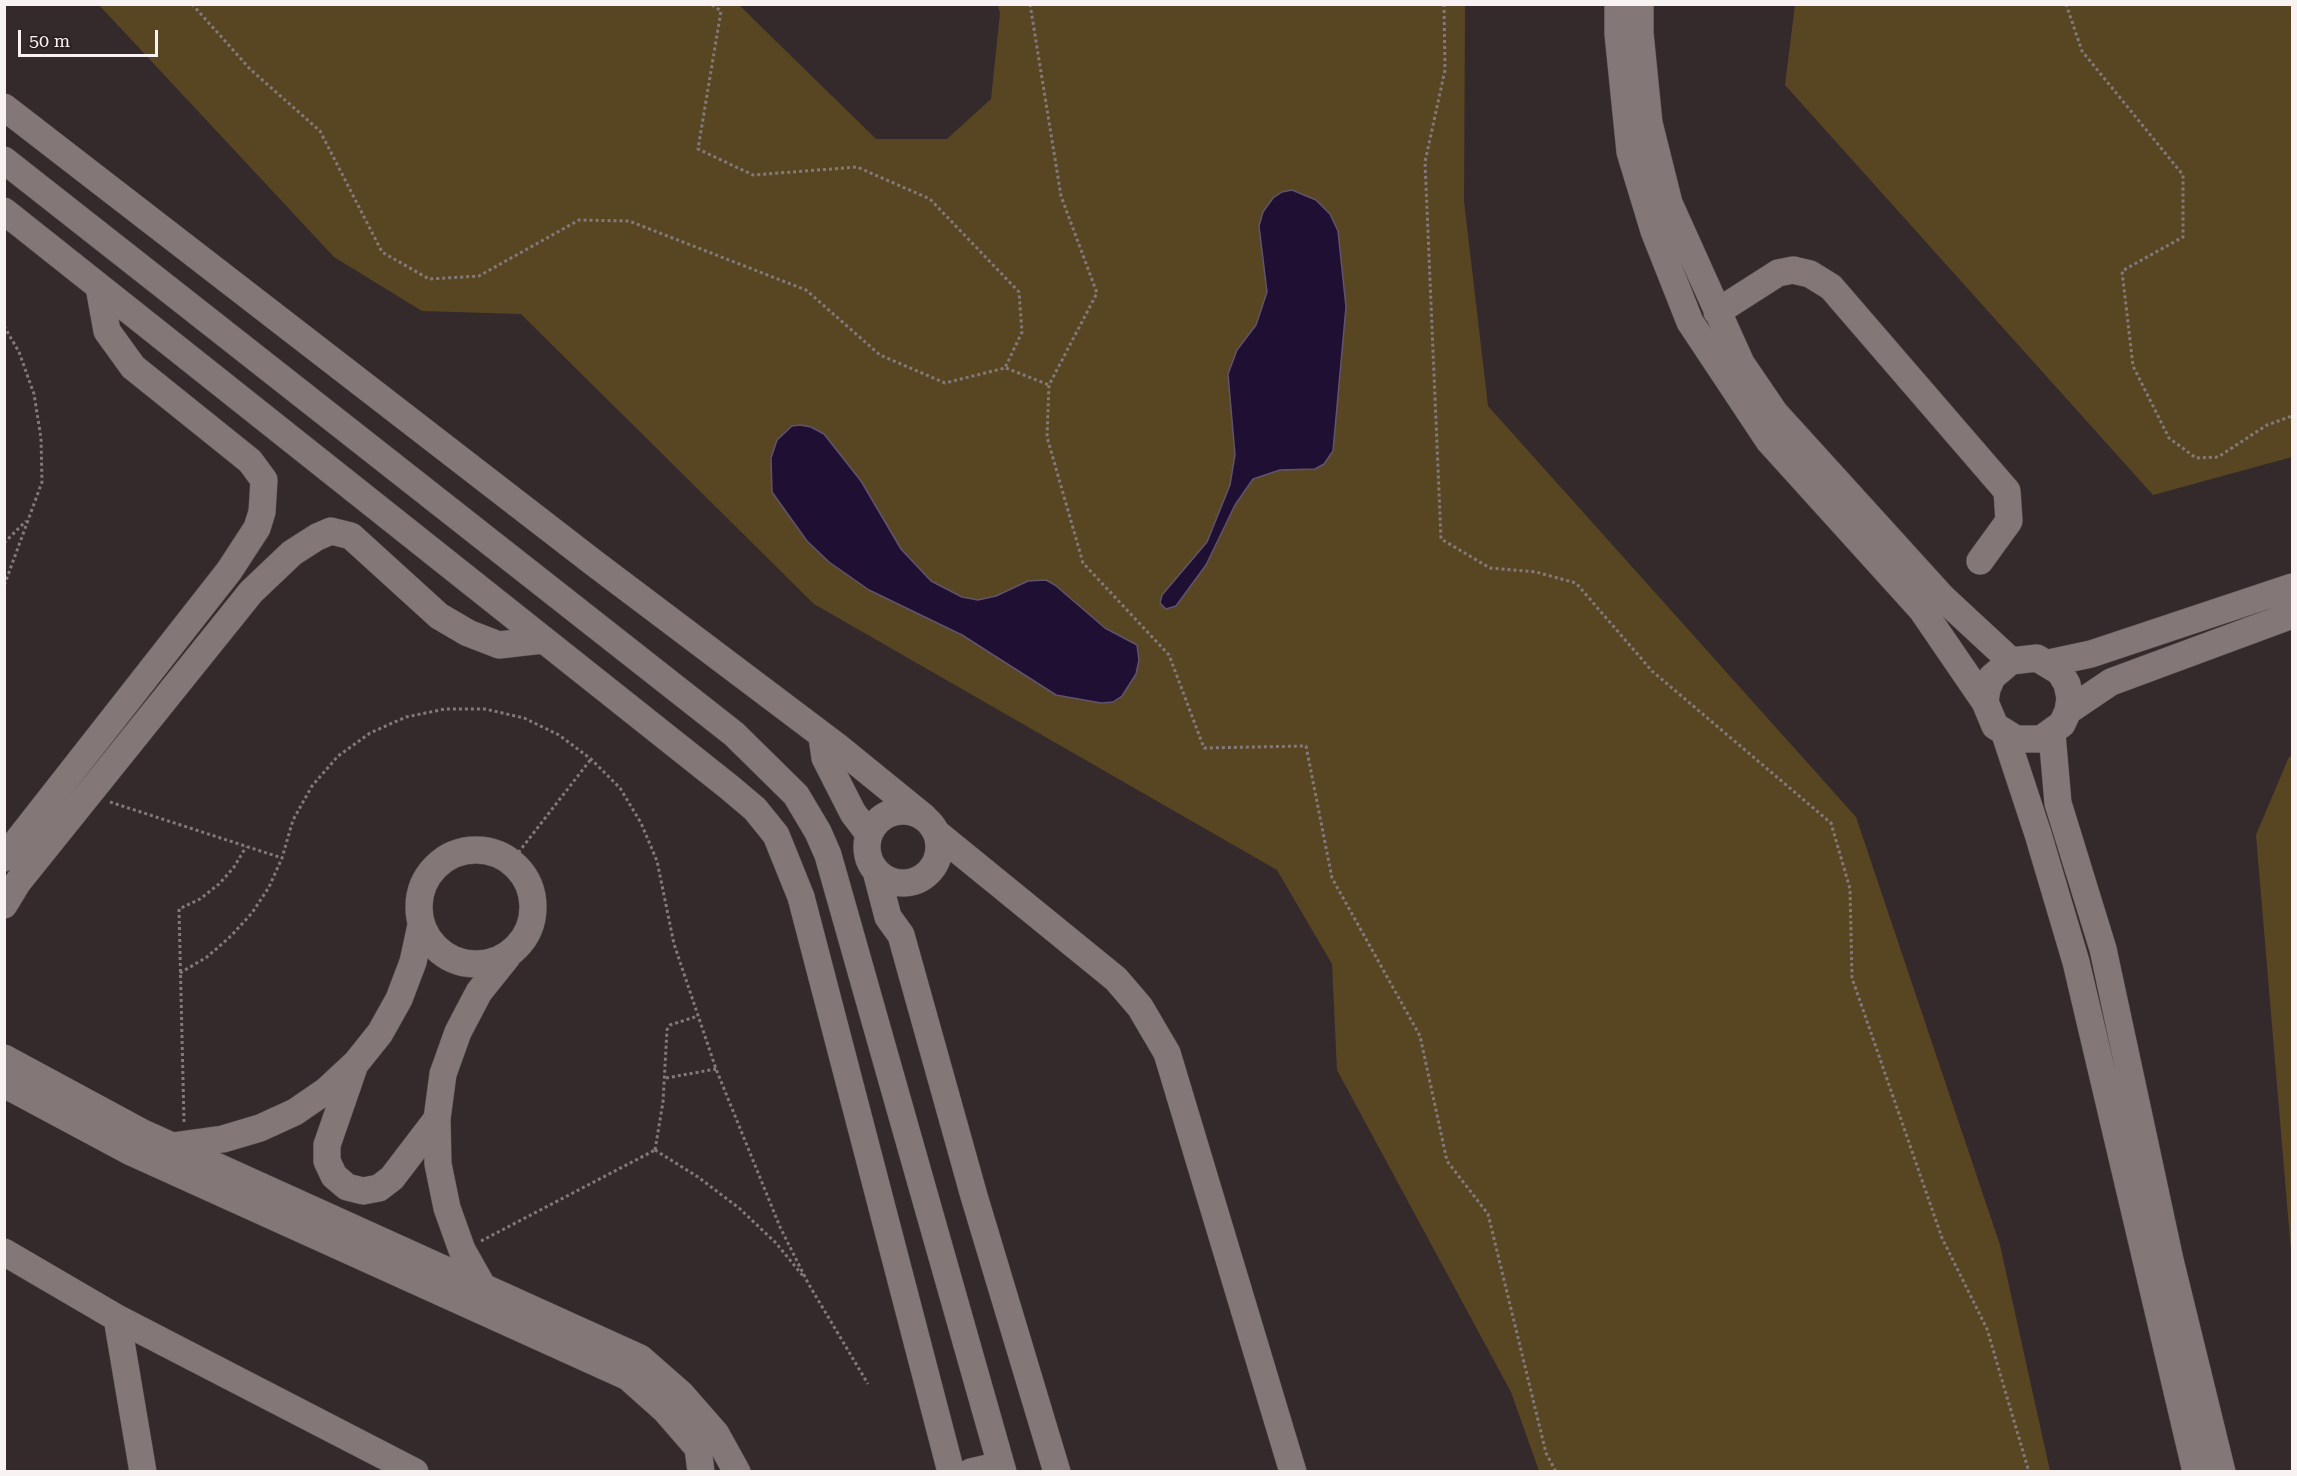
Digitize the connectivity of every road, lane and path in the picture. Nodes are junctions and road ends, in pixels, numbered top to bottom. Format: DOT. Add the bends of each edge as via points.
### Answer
graph roads {
  1 [pos="192,4"];
  2 [pos="711,4"];
  3 [pos="1030,4"];
  4 [pos="1444,4"];
  5 [pos="1618,4"];
  6 [pos="1640,4"];
  7 [pos="2066,4"];
  8 [pos="1629,33"];
  9 [pos="4,107"];
  10 [pos="4,160"];
  11 [pos="4,211"];
  12 [pos="157,278"];
  13 [pos="99,287"];
  14 [pos="130,312"];
  15 [pos="1717,312"];
  16 [pos="4,326"];
  17 [pos="1005,368"];
  18 [pos="1049,385"];
  19 [pos="2292,416"];
  20 [pos="27,519"];
  21 [pos="257,528"];
  22 [pos="4,543"];
  23 [pos="291,553"];
  24 [pos="1980,561"];
  25 [pos="229,571"];
  26 [pos="4,586"];
  27 [pos="2292,587"];
  28 [pos="251,592"];
  29 [pos="2292,615"];
  30 [pos="543,640"];
  31 [pos="2011,661"];
  32 [pos="2049,663"];
  33 [pos="1986,702"];
  34 [pos="2068,711"];
  35 [pos="2005,734"];
  36 [pos="2052,734"];
  37 [pos="822,736"];
  38 [pos="591,759"];
  39 [pos="88,795"];
  40 [pos="931,825"];
  41 [pos="869,834"];
  42 [pos="246,847"];
  43 [pos="4,858"];
  44 [pos="282,858"];
  45 [pos="511,862"];
  46 [pos="937,862"];
  47 [pos="981,869"];
  48 [pos="876,871"];
  49 [pos="905,883"];
  50 [pos="4,904"];
  51 [pos="421,925"];
  52 [pos="900,935"];
  53 [pos="507,957"];
  54 [pos="180,973"];
  55 [pos="698,1016"];
  56 [pos="4,1039"];
  57 [pos="356,1063"];
  58 [pos="716,1069"];
  59 [pos="10,1070"];
  60 [pos="666,1078"];
  61 [pos="437,1119"];
  62 [pos="178,1146"];
  63 [pos="655,1150"];
  64 [pos="462,1250"];
  65 [pos="4,1252"];
  66 [pos="2157,1262"];
  67 [pos="808,1283"];
  68 [pos="484,1289"];
  69 [pos="117,1318"];
  70 [pos="867,1384"];
  71 [pos="1002,1468"];
  72 [pos="143,1472"];
  73 [pos="415,1472"];
  74 [pos="701,1472"];
  75 [pos="737,1472"];
  76 [pos="951,1472"];
  77 [pos="971,1472"];
  78 [pos="1057,1472"];
  79 [pos="1293,1472"];
  80 [pos="1556,1472"];
  81 [pos="2029,1472"];
  82 [pos="2196,1472"];
  83 [pos="2222,1472"];
  1 -- 17 [label="path" via="250,69 320,131 382,252 429,279 479,276 579,220 629,221 806,290 880,355 945,383"];
  2 -- 17 [label="path" via="721,11 698,149 753,175 857,167 930,199 1018,292 1023,332"];
  3 -- 18 [label="path" via="1061,196 1097,293"];
  4 -- 81 [label="path" via="1445,70 1425,162 1441,539 1490,568 1536,572 1576,583 1652,671 1831,823 1850,889 1852,978 1942,1238 1987,1329"];
  5 -- 8 [label="street"];
  6 -- 8 [label="street"];
  7 -- 19 [label="path" via="2082,51 2182,175 2183,237 2122,271 2133,366 2169,438 2196,458 2218,457 2266,425"];
  8 -- 15 [label="street" via="1669,203"];
  8 -- 33 [label="street" via="1630,152 1654,231 1690,322 1769,441 1922,610"];
  9 -- 37 [label="street"];
  10 -- 12 [label="street"];
  11 -- 13 [label="street"];
  12 -- 14 [label="street"];
  12 -- 71 [label="street" via="734,734 796,795 828,855"];
  13 -- 14 [label="street"];
  13 -- 21 [label="street" via="107,331 133,367 250,461 264,480"];
  14 -- 30 [label="street"];
  15 -- 24 [label="street" via="1778,273 1793,270 1810,274 1831,287 2007,491 2009,521"];
  15 -- 31 [label="street" via="1741,363 1775,413 1942,598"];
  16 -- 20 [label="path" via="19,352 34,394 41,438 42,482"];
  17 -- 18 [label="path"];
  18 -- 80 [label="path" via="1047,437 1083,562 1169,655 1204,748 1306,746 1332,878 1419,1036 1447,1161 1488,1214 1546,1453"];
  20 -- 22 [label="path"];
  20 -- 26 [label="path"];
  21 -- 23 [label="street" via="267,551 275,555"];
  21 -- 25 [label="street"];
  23 -- 28 [label="street"];
  23 -- 30 [label="street" via="331,531 351,536 439,616 468,633 499,645"];
  25 -- 28 [label="street" via="243,573"];
  25 -- 43 [label="street"];
  27 -- 32 [label="street" via="2091,654"];
  28 -- 39 [label="street"];
  29 -- 34 [label="street" via="2111,682"];
  30 -- 76 [label="street" via="755,809 776,835 801,897"];
  31 -- 32 [label="street" via="2037,658"];
  31 -- 33 [label="street" via="1992,677"];
  32 -- 34 [label="street" via="2067,684"];
  33 -- 35 [label="street" via="1995,726"];
  34 -- 36 [label="street"];
  35 -- 36 [label="street" via="2028,741"];
  35 -- 66 [label="street" via="2076,962"];
  36 -- 66 [label="street" via="2058,803 2103,949 2127,1070"];
  37 -- 40 [label="street"];
  37 -- 41 [label="street" via="825,758 853,813"];
  38 -- 44 [label="path" via="559,735 524,718 495,711 445,709 406,717 370,733 338,756 312,786 293,820"];
  38 -- 45 [label="path"];
  38 -- 55 [label="path" via="620,788 642,823 657,861 674,944"];
  39 -- 42 [label="path"];
  39 -- 50 [label="street"];
  40 -- 41 [label="street" via="914,812 893,812 875,824"];
  40 -- 46 [label="street" via="940,845"];
  40 -- 47 [label="street"];
  41 -- 48 [label="street" via="869,858"];
  42 -- 44 [label="path"];
  42 -- 54 [label="path" via="219,884 179,909"];
  44 -- 54 [label="path" via="252,913 207,957"];
  45 -- 51 [label="street" via="477,849 443,860 421,888"];
  45 -- 53 [label="street" via="524,875 534,910 530,928"];
  46 -- 47 [label="street"];
  46 -- 49 [label="street" via="927,875"];
  47 -- 79 [label="street" via="1116,979 1140,1007 1167,1053"];
  48 -- 49 [label="street" via="894,882"];
  48 -- 52 [label="street" via="888,917"];
  49 -- 52 [label="street"];
  51 -- 53 [label="street" via="441,953 456,961 490,963"];
  51 -- 57 [label="street" via="413,963 399,999 380,1033"];
  52 -- 78 [label="street"];
  53 -- 61 [label="street" via="479,992 458,1032 443,1074"];
  54 -- 62 [label="path"];
  55 -- 58 [label="path"];
  55 -- 60 [label="path" via="670,1025 667,1030"];
  56 -- 59 [label="street"];
  57 -- 61 [label="street" via="327,1145 330,1169 347,1186 363,1191 379,1188 392,1179"];
  57 -- 62 [label="street" via="295,1112 223,1140"];
  58 -- 60 [label="path"];
  58 -- 67 [label="path" via="780,1227"];
  59 -- 62 [label="street"];
  59 -- 74 [label="street" via="130,1152 628,1377 665,1410 698,1448"];
  60 -- 63 [label="path"];
  61 -- 64 [label="street" via="447,1208"];
  62 -- 68 [label="street"];
  63 -- 64 [label="path"];
  63 -- 67 [label="path" via="739,1208"];
  64 -- 68 [label="street"];
  65 -- 69 [label="street"];
  66 -- 82 [label="street"];
  66 -- 83 [label="street"];
  67 -- 70 [label="path"];
  68 -- 75 [label="street" via="640,1358 681,1394 709,1426"];
  69 -- 72 [label="street"];
  69 -- 73 [label="street"];
  71 -- 77 [label="street"];
}
